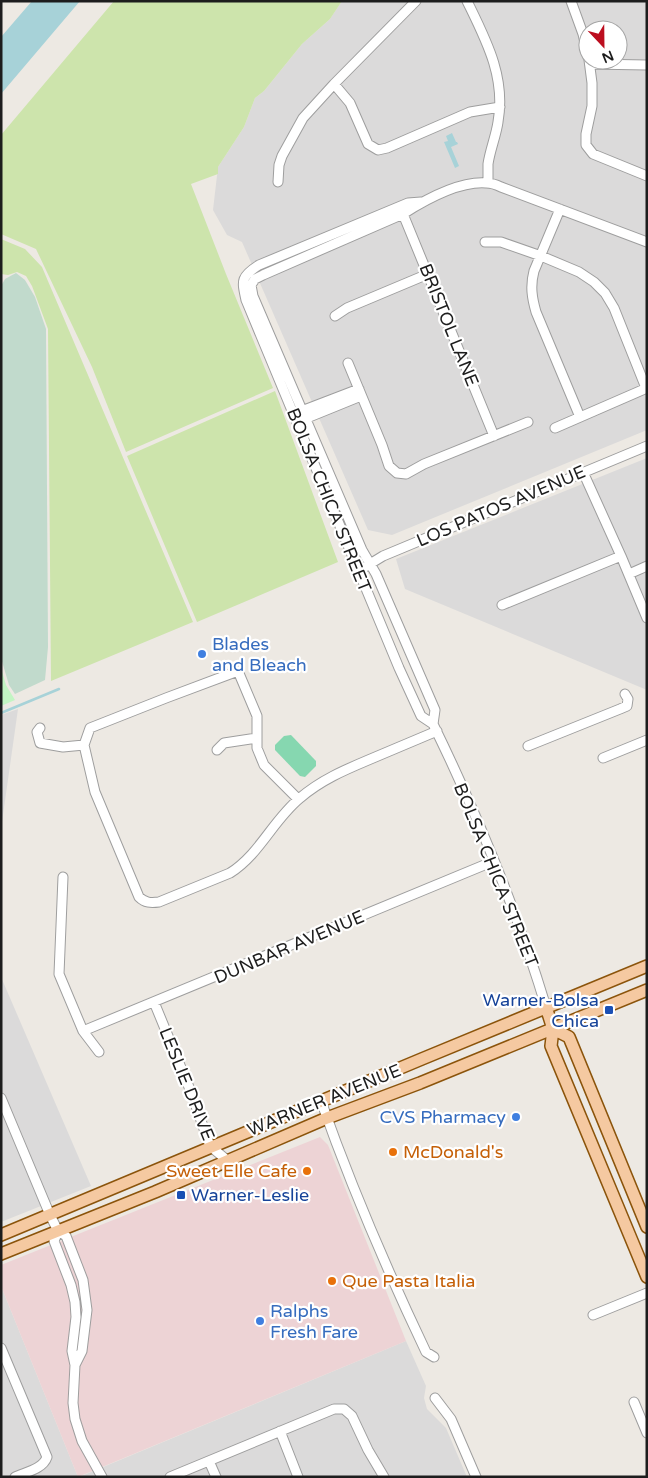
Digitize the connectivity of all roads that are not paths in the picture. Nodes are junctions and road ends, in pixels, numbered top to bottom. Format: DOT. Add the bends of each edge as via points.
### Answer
graph roads {
  1 [pos="416,1"];
  2 [pos="466,1"];
  3 [pos="571,1"];
  4 [pos="578,20"];
  5 [pos="628,63"];
  6 [pos="647,65"];
  7 [pos="590,70"];
  8 [pos="334,84"];
  9 [pos="500,106"];
  10 [pos="647,176"];
  11 [pos="278,182"];
  12 [pos="488,183"];
  13 [pos="421,202"];
  14 [pos="560,209"];
  15 [pos="403,214"];
  16 [pos="486,242"];
  17 [pos="647,242"];
  18 [pos="541,256"];
  19 [pos="428,274"];
  20 [pos="335,316"];
  21 [pos="348,363"];
  22 [pos="646,388"];
  23 [pos="360,393"];
  24 [pos="300,416"];
  25 [pos="580,417"];
  26 [pos="528,422"];
  27 [pos="555,428"];
  28 [pos="494,436"];
  29 [pos="647,446"];
  30 [pos="583,472"];
  31 [pos="621,556"];
  32 [pos="369,564"];
  33 [pos="647,566"];
  34 [pos="359,571"];
  35 [pos="628,574"];
  36 [pos="502,605"];
  37 [pos="647,618"];
  38 [pos="625,694"];
  39 [pos="435,727"];
  40 [pos="40,728"];
  41 [pos="257,738"];
  42 [pos="647,740"];
  43 [pos="84,745"];
  44 [pos="528,746"];
  45 [pos="217,750"];
  46 [pos="603,758"];
  47 [pos="298,799"];
  48 [pos="494,862"];
  49 [pos="63,877"];
  50 [pos="647,966"];
  51 [pos="647,990"];
  52 [pos="154,1002"];
  53 [pos="546,1007"];
  54 [pos="553,1029"];
  55 [pos="84,1031"];
  56 [pos="99,1052"];
  57 [pos="1,1098"];
  58 [pos="321,1100"];
  59 [pos="328,1118"];
  60 [pos="210,1146"];
  61 [pos="228,1160"];
  62 [pos="630,1185"];
  63 [pos="611,1192"];
  64 [pos="50,1215"];
  65 [pos="647,1226"];
  66 [pos="58,1232"];
  67 [pos="1,1235"];
  68 [pos="1,1254"];
  69 [pos="647,1277"];
  70 [pos="647,1294"];
  71 [pos="594,1315"];
  72 [pos="1,1348"];
  73 [pos="434,1357"];
  74 [pos="75,1365"];
  75 [pos="435,1398"];
  76 [pos="634,1402"];
  77 [pos="280,1431"];
  78 [pos="647,1433"];
  79 [pos="209,1461"];
  80 [pos="15,1477"];
  81 [pos="102,1477"];
  82 [pos="170,1477"];
  83 [pos="216,1477"];
  84 [pos="298,1477"];
  85 [pos="384,1477"];
  86 [pos="476,1477"];
  1 -- 8 [label="street"];
  2 -- 9 [label="street" via="492,57"];
  3 -- 4 [label="street"];
  5 -- 6 [label="street"];
  7 -- 10 [label="street" via="592,106 586,145 593,154"];
  8 -- 9 [label="street" via="350,103 368,144 378,150 470,112"];
  8 -- 11 [label="street" via="303,118 282,156"];
  9 -- 12 [label="street" via="488,164"];
  12 -- 13 [label="street" via="458,187"];
  12 -- 14 [label="street"];
  13 -- 15 [label="street"];
  13 -- 24 [label="street, BOLSA CHICA STREET" via="408,203 259,265 244,277 242,284 246,300"];
  14 -- 17 [label="street"];
  14 -- 18 [label="street"];
  15 -- 19 [label="street, BRISTOL LANE"];
  15 -- 24 [label="street, BOLSA CHICA STREET" via="263,275 252,285"];
  16 -- 18 [label="street" via="501,242"];
  18 -- 22 [label="street" via="579,272 605,293"];
  18 -- 25 [label="street" via="532,279 536,312"];
  19 -- 20 [label="street"];
  19 -- 28 [label="street, BRISTOL LANE"];
  21 -- 23 [label="street"];
  22 -- 25 [label="street"];
  23 -- 24 [label="street"];
  23 -- 28 [label="street" via="389,466 397,473 406,474"];
  24 -- 32 [label="street, BOLSA CHICA STREET"];
  24 -- 34 [label="street, BOLSA CHICA STREET"];
  25 -- 27 [label="street"];
  26 -- 28 [label="street"];
  29 -- 30 [label="street, LOS PATOS AVENUE"];
  30 -- 31 [label="street"];
  30 -- 32 [label="street, LOS PATOS AVENUE"];
  31 -- 35 [label="street"];
  31 -- 36 [label="street"];
  32 -- 34 [label="street, LOS PATOS AVENUE"];
  32 -- 39 [label="street, BOLSA CHICA STREET" via="435,710"];
  33 -- 35 [label="street"];
  34 -- 39 [label="street, BOLSA CHICA STREET" via="421,716"];
  35 -- 37 [label="street"];
  38 -- 44 [label="street" via="627,706"];
  39 -- 47 [label="street" via="318,783"];
  39 -- 48 [label="street, BOLSA CHICA STREET"];
  40 -- 43 [label="street" via="37,732 40,743 64,747"];
  41 -- 43 [label="street" via="257,716 238,670 90,728"];
  41 -- 45 [label="street" via="224,743"];
  41 -- 47 [label="street" via="257,748 264,765"];
  42 -- 46 [label="street"];
  43 -- 47 [label="street" via="95,792 138,897 149,902 159,902 240,866"];
  48 -- 52 [label="street, DUNBAR AVENUE"];
  48 -- 53 [label="street, BOLSA CHICA STREET" via="532,960"];
  49 -- 55 [label="street" via="59,974"];
  50 -- 53 [label="main road, WARNER AVENUE"];
  51 -- 54 [label="main road, WARNER AVENUE"];
  52 -- 55 [label="street, DUNBAR AVENUE"];
  52 -- 60 [label="street, LESLIE DRIVE"];
  53 -- 54 [label="main road, BOLSA CHICA STREET"];
  53 -- 58 [label="main road, WARNER AVENUE"];
  54 -- 59 [label="main road, WARNER AVENUE"];
  54 -- 62 [label="main road" via="569,1037"];
  54 -- 63 [label="main road, BOLSA CHICA STREET" via="551,1046"];
  55 -- 56 [label="street"];
  57 -- 64 [label="street"];
  58 -- 59 [label="street"];
  58 -- 60 [label="main road, WARNER AVENUE"];
  59 -- 61 [label="main road, WARNER AVENUE"];
  59 -- 73 [label="street" via="378,1246 426,1352"];
  60 -- 61 [label="street, LESLIE DRIVE"];
  60 -- 64 [label="main road, WARNER AVENUE"];
  61 -- 66 [label="main road, WARNER AVENUE"];
  62 -- 63 [label="main road"];
  62 -- 65 [label="main road"];
  63 -- 69 [label="main road, BOLSA CHICA STREET"];
  64 -- 66 [label="street"];
  64 -- 67 [label="main road, WARNER AVENUE"];
  66 -- 68 [label="main road, WARNER AVENUE"];
  66 -- 74 [label="street" via="54,1242 75,1302 72,1351"];
  66 -- 74 [label="street" via="66,1236 86,1297 82,1351"];
  70 -- 71 [label="street"];
  72 -- 80 [label="street" via="47,1457 41,1466"];
  74 -- 81 [label="street" via="75,1419 82,1440"];
  75 -- 86 [label="street" via="451,1418"];
  76 -- 78 [label="street"];
  77 -- 79 [label="street"];
  77 -- 84 [label="street"];
  77 -- 85 [label="street" via="334,1409 344,1409 352,1416"];
  79 -- 82 [label="street"];
  79 -- 83 [label="street"];
}
